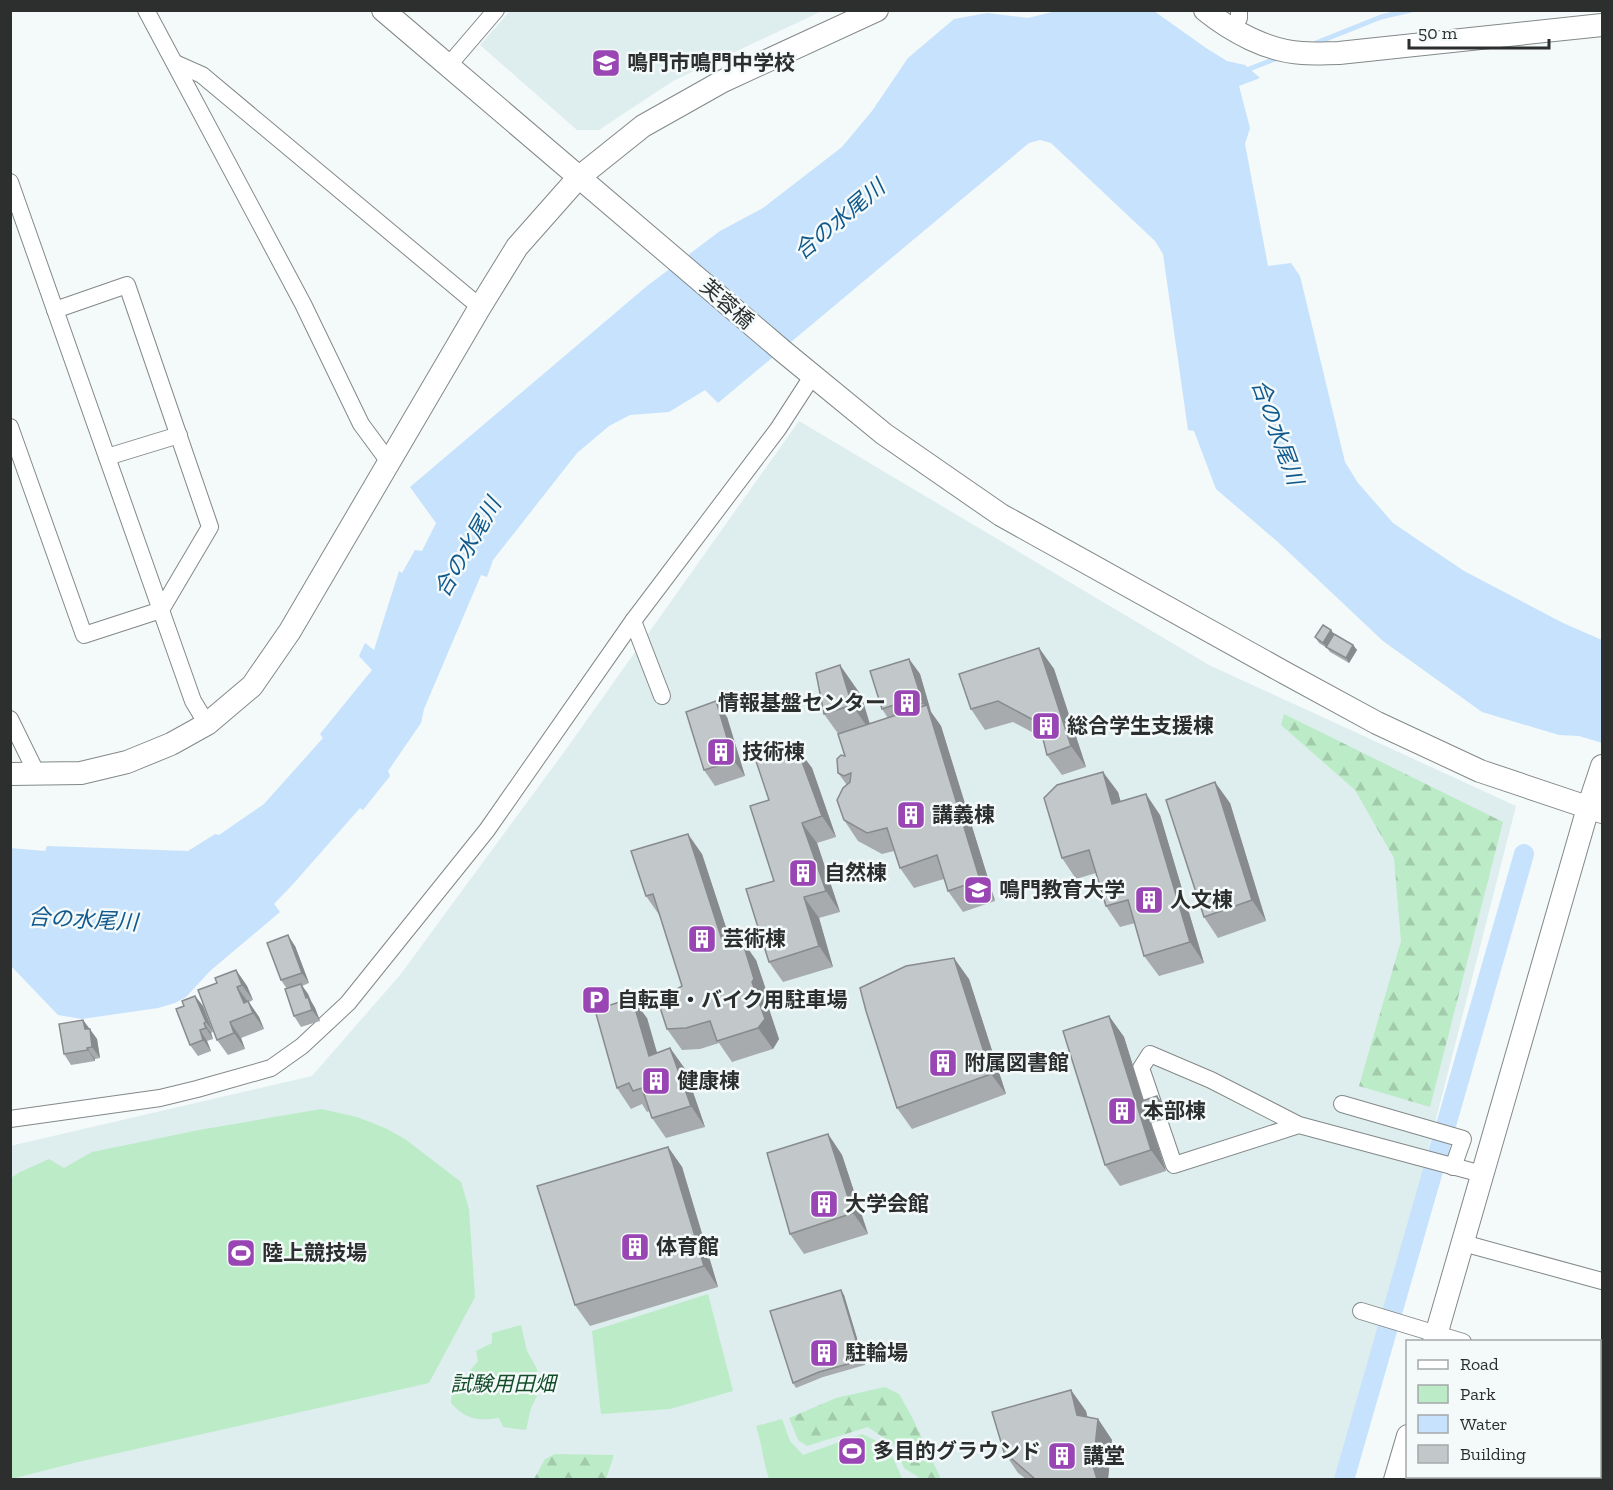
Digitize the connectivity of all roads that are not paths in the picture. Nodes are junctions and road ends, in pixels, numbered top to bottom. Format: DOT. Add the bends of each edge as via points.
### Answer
graph roads {
  1 [pos="146,10"];
  2 [pos="383,10"];
  3 [pos="496,10"];
  4 [pos="876,10"];
  5 [pos="1205,10"];
  6 [pos="1236,20"];
  7 [pos="1602,25"];
  8 [pos="175,63"];
  9 [pos="448,66"];
  10 [pos="578,178"];
  11 [pos="10,182"];
  12 [pos="16,214"];
  13 [pos="480,307"];
  14 [pos="55,310"];
  15 [pos="813,375"];
  16 [pos="10,427"];
  17 [pos="179,435"];
  18 [pos="107,458"];
  19 [pos="389,462"];
  20 [pos="161,610"];
  21 [pos="633,621"];
  22 [pos="662,696"];
  23 [pos="10,719"];
  24 [pos="207,724"];
  25 [pos="1602,766"];
  26 [pos="10,774"];
  27 [pos="37,774"];
  28 [pos="1595,810"];
  29 [pos="1342,1104"];
  30 [pos="10,1119"];
  31 [pos="1299,1125"];
  32 [pos="1451,1166"];
  33 [pos="1482,1174"];
  34 [pos="1463,1243"];
  35 [pos="1602,1279"];
  36 [pos="1367,1313"];
  37 [pos="1435,1338"];
  38 [pos="1454,1340"];
  39 [pos="1406,1440"];
  40 [pos="1395,1479"];
  1 -- 8 [label="street"];
  2 -- 9 [label="street, 芙蓉橋"];
  3 -- 9 [label="street"];
  4 -- 10 [label="street" via="723,81 643,126"];
  5 -- 6 [label="street"];
  6 -- 7 [label="street" via="1266,45 1300,53 1340,53"];
  8 -- 13 [label="street" via="202,75"];
  8 -- 19 [label="street" via="303,304 361,424"];
  9 -- 10 [label="street, 芙蓉橋"];
  10 -- 13 [label="street" via="517,247"];
  10 -- 15 [label="street, 芙蓉橋"];
  11 -- 12 [label="street"];
  12 -- 14 [label="street"];
  13 -- 19 [label="street"];
  14 -- 17 [label="street" via="127,285"];
  14 -- 18 [label="street"];
  15 -- 21 [label="street" via="778,429"];
  15 -- 28 [label="street, 芙蓉橋" via="884,434 1001,515 1377,723 1480,771"];
  16 -- 20 [label="street" via="84,635"];
  17 -- 18 [label="street"];
  17 -- 20 [label="street" via="210,527"];
  18 -- 20 [label="street"];
  19 -- 24 [label="street" via="290,632 252,686"];
  20 -- 24 [label="street" via="193,701"];
  21 -- 22 [label="street"];
  21 -- 30 [label="street" via="487,830 348,1003 302,1046 271,1068 188,1092"];
  23 -- 27 [label="street"];
  24 -- 27 [label="street" via="127,762 81,773"];
  25 -- 28 [label="street"];
  26 -- 27 [label="street"];
  28 -- 33 [label="street"];
  29 -- 32 [label="street" via="1463,1139"];
  31 -- 31 [label="street" via="1174,1165 1141,1068 1150,1054"];
  31 -- 32 [label="street"];
  32 -- 33 [label="street"];
  33 -- 34 [label="street"];
  34 -- 35 [label="street"];
  34 -- 37 [label="street"];
  36 -- 37 [label="street" via="1414,1326"];
  37 -- 38 [label="street"];
  39 -- 40 [label="street"];
}
